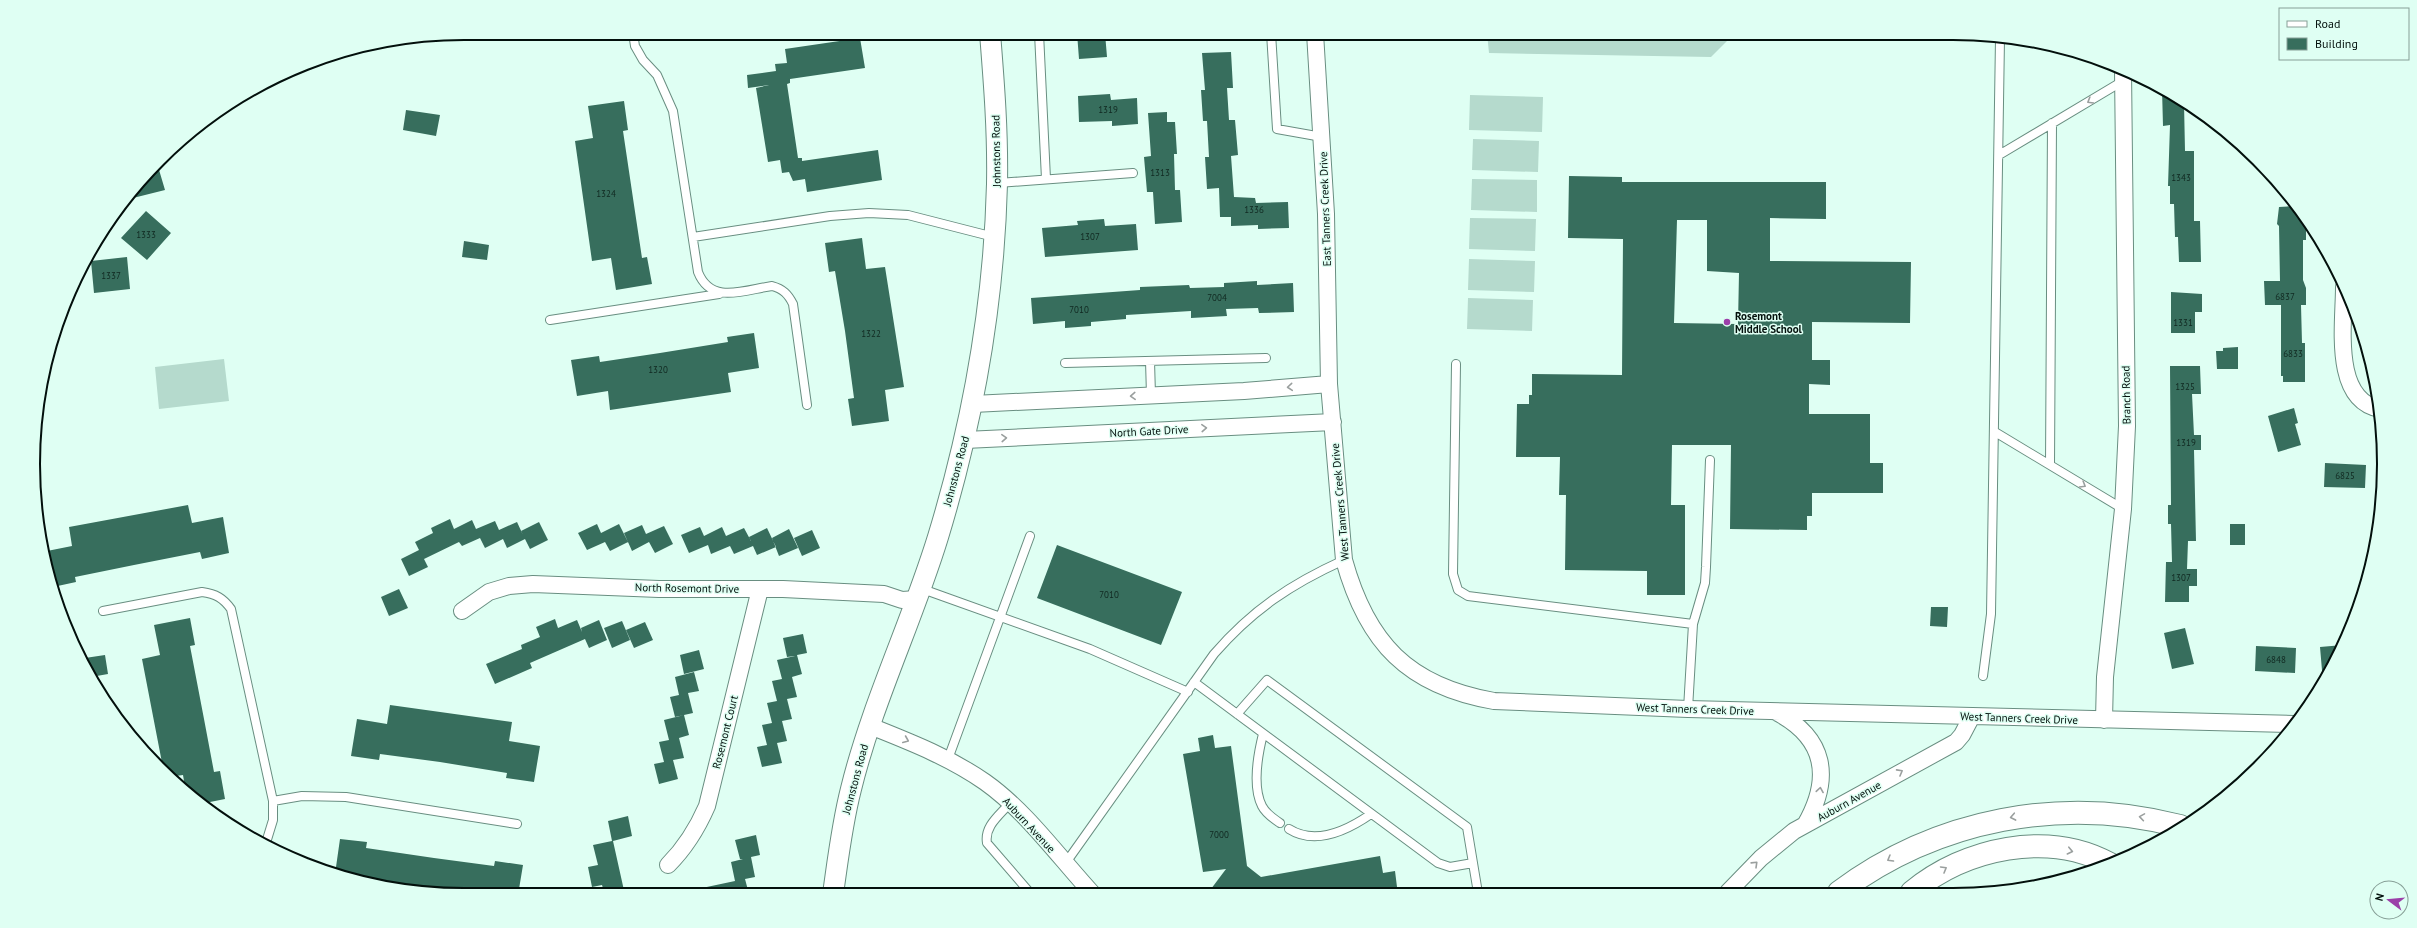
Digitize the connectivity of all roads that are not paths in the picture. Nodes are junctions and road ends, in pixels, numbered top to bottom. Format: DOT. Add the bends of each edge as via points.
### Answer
graph roads {
  1 [pos="634,40"];
  2 [pos="991,40"];
  3 [pos="1039,40"];
  4 [pos="1271,40"];
  5 [pos="1316,40"];
  6 [pos="2000,43"];
  7 [pos="2123,75"];
  8 [pos="2052,123"];
  9 [pos="1322,137"];
  10 [pos="1999,155"];
  11 [pos="1133,173"];
  12 [pos="1046,179"];
  13 [pos="997,183"];
  14 [pos="693,237"];
  15 [pos="994,237"];
  16 [pos="720,294"];
  17 [pos="2344,300"];
  18 [pos="550,320"];
  19 [pos="1266,358"];
  20 [pos="1150,361"];
  21 [pos="1065,363"];
  22 [pos="1456,364"];
  23 [pos="1329,384"];
  24 [pos="1151,396"];
  25 [pos="973,404"];
  26 [pos="807,405"];
  27 [pos="2373,406"];
  28 [pos="1333,422"];
  29 [pos="1995,432"];
  30 [pos="965,440"];
  31 [pos="1710,460"];
  32 [pos="2050,465"];
  33 [pos="2123,509"];
  34 [pos="1030,536"];
  35 [pos="1344,560"];
  36 [pos="760,589"];
  37 [pos="917,599"];
  38 [pos="103,611"];
  39 [pos="462,611"];
  40 [pos="1000,617"];
  41 [pos="1693,624"];
  42 [pos="1983,676"];
  43 [pos="1194,682"];
  44 [pos="1188,692"];
  45 [pos="1688,709"];
  46 [pos="1775,711"];
  47 [pos="1237,714"];
  48 [pos="1972,716"];
  49 [pos="2104,720"];
  50 [pos="2288,724"];
  51 [pos="870,726"];
  52 [pos="1263,734"];
  53 [pos="948,759"];
  54 [pos="273,801"];
  55 [pos="1010,802"];
  56 [pos="1371,814"];
  57 [pos="1280,823"];
  58 [pos="517,824"];
  59 [pos="1805,825"];
  60 [pos="2175,825"];
  61 [pos="1289,829"];
  62 [pos="267,839"];
  63 [pos="2102,861"];
  64 [pos="1473,863"];
  65 [pos="1065,864"];
  66 [pos="668,865"];
  67 [pos="834,888"];
  68 [pos="1026,888"];
  69 [pos="1087,888"];
  70 [pos="1477,888"];
  71 [pos="1732,888"];
  72 [pos="1846,888"];
  73 [pos="1917,888"];
  1 -- 14 [label="lane" via="643,60 657,75 674,111"];
  2 -- 13 [label="street, Johnstons Road" via="996,112"];
  3 -- 12 [label="lane"];
  4 -- 9 [label="lane" via="1277,129"];
  5 -- 9 [label="street, East Tanners Creek Drive"];
  6 -- 10 [label="lane"];
  7 -- 8 [label="lane, one-way"];
  7 -- 33 [label="street, Branch Road" via="2127,426"];
  8 -- 10 [label="lane"];
  8 -- 32 [label="lane"];
  9 -- 23 [label="street, East Tanners Creek Drive"];
  10 -- 29 [label="lane"];
  11 -- 12 [label="lane"];
  12 -- 13 [label="lane"];
  13 -- 15 [label="street, Johnstons Road"];
  14 -- 15 [label="lane" via="830,216 869,213 908,215"];
  14 -- 16 [label="lane" via="702,282 710,290"];
  15 -- 25 [label="street, Johnstons Road" via="986,331"];
  16 -- 18 [label="lane"];
  16 -- 26 [label="lane" via="772,286 788,295 793,304"];
  17 -- 27 [label="street" via="2345,366 2348,381 2361,401"];
  19 -- 20 [label="lane"];
  20 -- 21 [label="lane"];
  20 -- 24 [label="lane"];
  22 -- 41 [label="lane" via="1453,574 1458,590 1468,596"];
  23 -- 24 [label="street, one-way"];
  23 -- 28 [label="street, West Tanners Creek Drive"];
  24 -- 25 [label="street, one-way"];
  25 -- 30 [label="street, Johnstons Road"];
  30 -- 28 [label="street, North Gate Drive, one-way"];
  28 -- 35 [label="street, West Tanners Creek Drive"];
  29 -- 32 [label="lane"];
  29 -- 42 [label="lane" via="1991,614"];
  30 -- 37 [label="street, Johnstons Road" via="938,538"];
  31 -- 41 [label="lane" via="1706,568"];
  32 -- 33 [label="lane, one-way"];
  33 -- 49 [label="street, Branch Road" via="2105,676"];
  34 -- 40 [label="lane"];
  35 -- 43 [label="lane" via="1290,587 1260,608 1219,648"];
  35 -- 45 [label="street, West Tanners Creek Drive" via="1360,606 1379,637 1411,670 1435,684 1466,696 1494,701"];
  36 -- 37 [label="street, North Rosemont Drive" via="884,594 902,600"];
  36 -- 39 [label="street, North Rosemont Drive" via="659,589 533,584 509,586 489,592"];
  36 -- 66 [label="street, Rosemont Court" via="707,806 698,828 685,848"];
  37 -- 40 [label="lane" via="928,592"];
  37 -- 51 [label="street, Johnstons Road"];
  38 -- 54 [label="lane" via="202,592 214,594 224,600 231,609"];
  40 -- 44 [label="lane" via="1090,649"];
  40 -- 53 [label="lane"];
  41 -- 45 [label="lane"];
  43 -- 44 [label="lane"];
  43 -- 47 [label="lane"];
  44 -- 65 [label="lane"];
  45 -- 46 [label="street, West Tanners Creek Drive"];
  46 -- 48 [label="street, West Tanners Creek Drive"];
  59 -- 46 [label="street, one-way" via="1820,794 1820,759 1804,731"];
  47 -- 52 [label="lane"];
  47 -- 64 [label="lane" via="1267,680 1467,827"];
  48 -- 49 [label="street, West Tanners Creek Drive"];
  59 -- 48 [label="street, Auburn Avenue, one-way" via="1956,742"];
  49 -- 50 [label="street, West Tanners Creek Drive"];
  51 -- 53 [label="street, Auburn Avenue, one-way"];
  51 -- 67 [label="street, Johnstons Road" via="851,788"];
  52 -- 56 [label="lane"];
  52 -- 57 [label="lane" via="1257,758 1262,805 1270,816"];
  53 -- 55 [label="street, Auburn Avenue" via="986,782"];
  54 -- 58 [label="lane" via="302,796 346,797"];
  54 -- 62 [label="lane" via="273,820"];
  55 -- 65 [label="street, Auburn Avenue"];
  55 -- 68 [label="lane" via="988,828 987,843"];
  56 -- 61 [label="lane" via="1349,829 1336,833 1302,836"];
  56 -- 64 [label="lane" via="1438,863 1450,867"];
  71 -- 59 [label="street, Auburn Avenue, one-way" via="1761,858"];
  60 -- 72 [label="highway, one-way" via="2116,813 2068,812 2018,816 1976,825 1935,838 1896,856"];
  73 -- 63 [label="highway, one-way" via="1952,865 2005,849 2061,849"];
  64 -- 70 [label="lane"];
  65 -- 69 [label="street, Auburn Avenue"];
}
